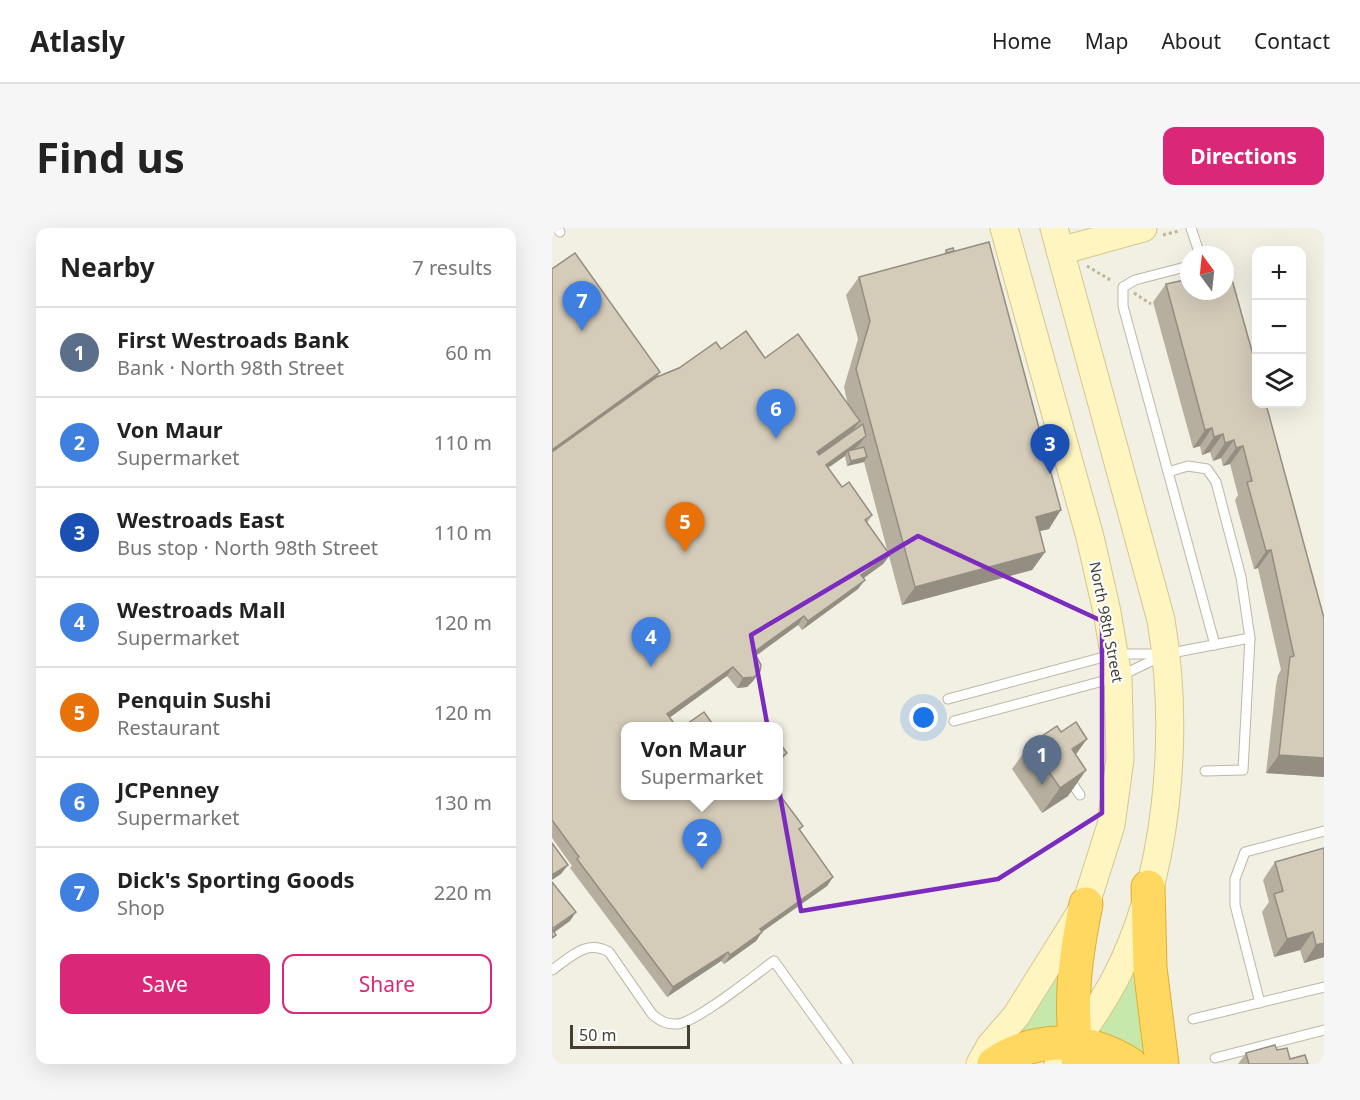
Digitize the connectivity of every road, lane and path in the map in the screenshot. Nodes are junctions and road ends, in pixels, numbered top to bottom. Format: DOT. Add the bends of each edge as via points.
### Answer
graph roads {
  1 [pos="1004,228"];
  2 [pos="1143,228"];
  3 [pos="1191,228"];
  4 [pos="1057,240"];
  5 [pos="1197,246"];
  6 [pos="1180,268"];
  7 [pos="1168,472"];
  8 [pos="1250,638"];
  9 [pos="1215,645"];
  10 [pos="1166,654"];
  11 [pos="1117,665"];
  12 [pos="948,699"];
  13 [pos="954,721"];
  14 [pos="1062,769"];
  15 [pos="1205,771"];
  16 [pos="1080,795"];
  17 [pos="1324,831"];
  18 [pos="1148,887"];
  19 [pos="1086,904"];
  20 [pos="552,970"];
  21 [pos="1324,987"];
  22 [pos="1260,1003"];
  23 [pos="1193,1020"];
  24 [pos="1324,1030"];
  25 [pos="1071,1057"];
  26 [pos="1215,1058"];
  27 [pos="848,1064"];
  28 [pos="980,1064"];
  29 [pos="994,1064"];
  30 [pos="1130,1064"];
  31 [pos="1162,1064"];
  1 -- 11 [label="street, North 98th Street" via="1090,537"];
  2 -- 4 [label="street"];
  3 -- 5 [label="lane"];
  4 -- 10 [label="street" via="1152,582"];
  6 -- 7 [label="lane" via="1135,280 1123,288 1122,306"];
  7 -- 8 [label="lane" via="1188,466 1207,469 1216,482 1241,577"];
  7 -- 9 [label="lane"];
  8 -- 9 [label="lane"];
  8 -- 15 [label="lane" via="1243,770"];
  9 -- 10 [label="lane"];
  10 -- 11 [label="lane"];
  10 -- 11 [label="lane"];
  10 -- 18 [label="street" via="1169,760 1165,804"];
  11 -- 12 [label="lane"];
  11 -- 13 [label="lane"];
  11 -- 19 [label="street, North 98th Street" via="1121,735 1117,796"];
  14 -- 16 [label="lane"];
  17 -- 22 [label="lane" via="1245,852 1235,879 1234,905"];
  18 -- 25 [label="street" via="1115,980"];
  18 -- 31 [label="highway" via="1150,968"];
  19 -- 25 [label="highway" via="1072,982"];
  19 -- 28 [label="street, North 98th Street" via="1016,1016"];
  20 -- 27 [label="lane" via="584,948 602,948 609,952 652,1014 676,1024 694,1017 774,960"];
  21 -- 22 [label="lane"];
  22 -- 23 [label="lane"];
  24 -- 26 [label="lane"];
  25 -- 29 [label="highway" via="1032,1047"];
  25 -- 30 [label="highway" via="1112,1053"];
}
